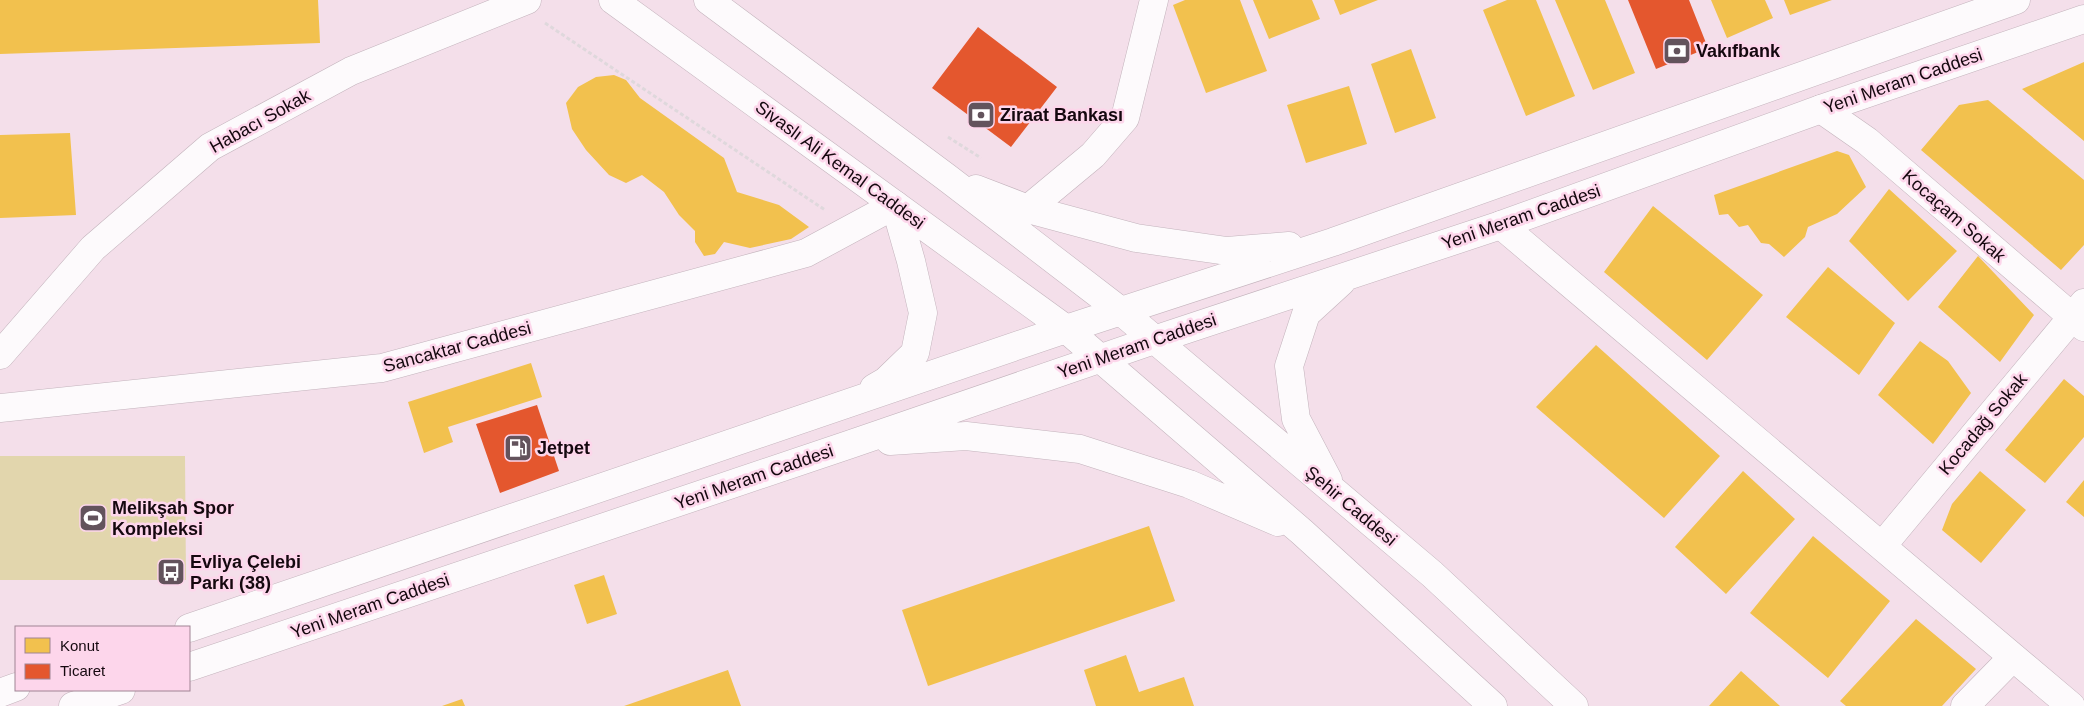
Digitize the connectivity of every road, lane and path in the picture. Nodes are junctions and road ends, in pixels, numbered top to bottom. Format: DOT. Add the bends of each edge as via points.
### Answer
graph roads {
  1 [pos="613,0"];
  2 [pos="708,0"];
  3 [pos="1154,0"];
  4 [pos="2016,0"];
  5 [pos="522,2"];
  6 [pos="2084,19"];
  7 [pos="1821,109"];
  8 [pos="943,134"];
  9 [pos="982,158"];
  10 [pos="946,177"];
  11 [pos="895,205"];
  12 [pos="1028,209"];
  13 [pos="1501,226"];
  14 [pos="852,228"];
  15 [pos="1333,242"];
  16 [pos="1350,275"];
  17 [pos="1122,312"];
  18 [pos="2080,316"];
  19 [pos="1066,329"];
  20 [pos="1154,340"];
  21 [pos="0,355"];
  22 [pos="1100,359"];
  23 [pos="842,406"];
  24 [pos="0,408"];
  25 [pos="851,444"];
  26 [pos="1335,492"];
  27 [pos="1302,532"];
  28 [pos="1882,546"];
  29 [pos="190,628"];
  30 [pos="2013,657"];
  31 [pos="190,667"];
  32 [pos="15,687"];
  33 [pos="118,691"];
  34 [pos="0,693"];
  35 [pos="73,706"];
  36 [pos="1493,706"];
  37 [pos="1574,706"];
  38 [pos="1965,706"];
  39 [pos="2071,706"];
  1 -- 11 [label="main road, Sivaslı Ali Kemal Caddesi"];
  2 -- 10 [label="main road"];
  3 -- 12 [label="main road" via="1125,118 1093,155"];
  4 -- 15 [label="main road, Yeni Meram Caddesi"];
  5 -- 14 [label="path"];
  5 -- 21 [label="main road, Habacı Sokak" via="351,70 210,147 93,248"];
  6 -- 7 [label="main road, Yeni Meram Caddesi"];
  7 -- 13 [label="main road, Yeni Meram Caddesi"];
  7 -- 18 [label="main road, Kocaçam Sokak" via="1866,141"];
  8 -- 9 [label="path"];
  10 -- 12 [label="main road"];
  10 -- 17 [label="main road"];
  11 -- 14 [label="main road, Sancaktar Caddesi"];
  11 -- 19 [label="main road, Sivaslı Ali Kemal Caddesi"];
  11 -- 23 [label="main road" via="923,313 915,353 886,381"];
  12 -- 15 [label="main road" via="1136,238 1227,250"];
  13 -- 16 [label="main road, Yeni Meram Caddesi"];
  13 -- 28 [label="main road"];
  14 -- 24 [label="main road, Sancaktar Caddesi" via="806,253 382,368"];
  15 -- 17 [label="main road, Yeni Meram Caddesi"];
  16 -- 20 [label="main road, Yeni Meram Caddesi"];
  16 -- 26 [label="main road" via="1306,314 1289,366 1296,419"];
  17 -- 19 [label="main road, Yeni Meram Caddesi"];
  17 -- 20 [label="main road, Şehir Caddesi"];
  18 -- 28 [label="main road, Kocadağ Sokak"];
  19 -- 22 [label="main road"];
  19 -- 23 [label="main road, Yeni Meram Caddesi"];
  20 -- 22 [label="main road, Yeni Meram Caddesi"];
  20 -- 26 [label="main road, Şehir Caddesi"];
  22 -- 25 [label="main road, Yeni Meram Caddesi"];
  22 -- 27 [label="main road"];
  23 -- 29 [label="main road, Yeni Meram Caddesi"];
  25 -- 27 [label="main road" via="966,436 1080,449 1189,484"];
  25 -- 31 [label="main road, Yeni Meram Caddesi"];
  26 -- 37 [label="main road, Şehir Caddesi" via="1432,574"];
  27 -- 36 [label="main road"];
  28 -- 30 [label="main road"];
  30 -- 38 [label="main road"];
  30 -- 39 [label="main road"];
  32 -- 34 [label="main road"];
  33 -- 35 [label="main road"];
}
